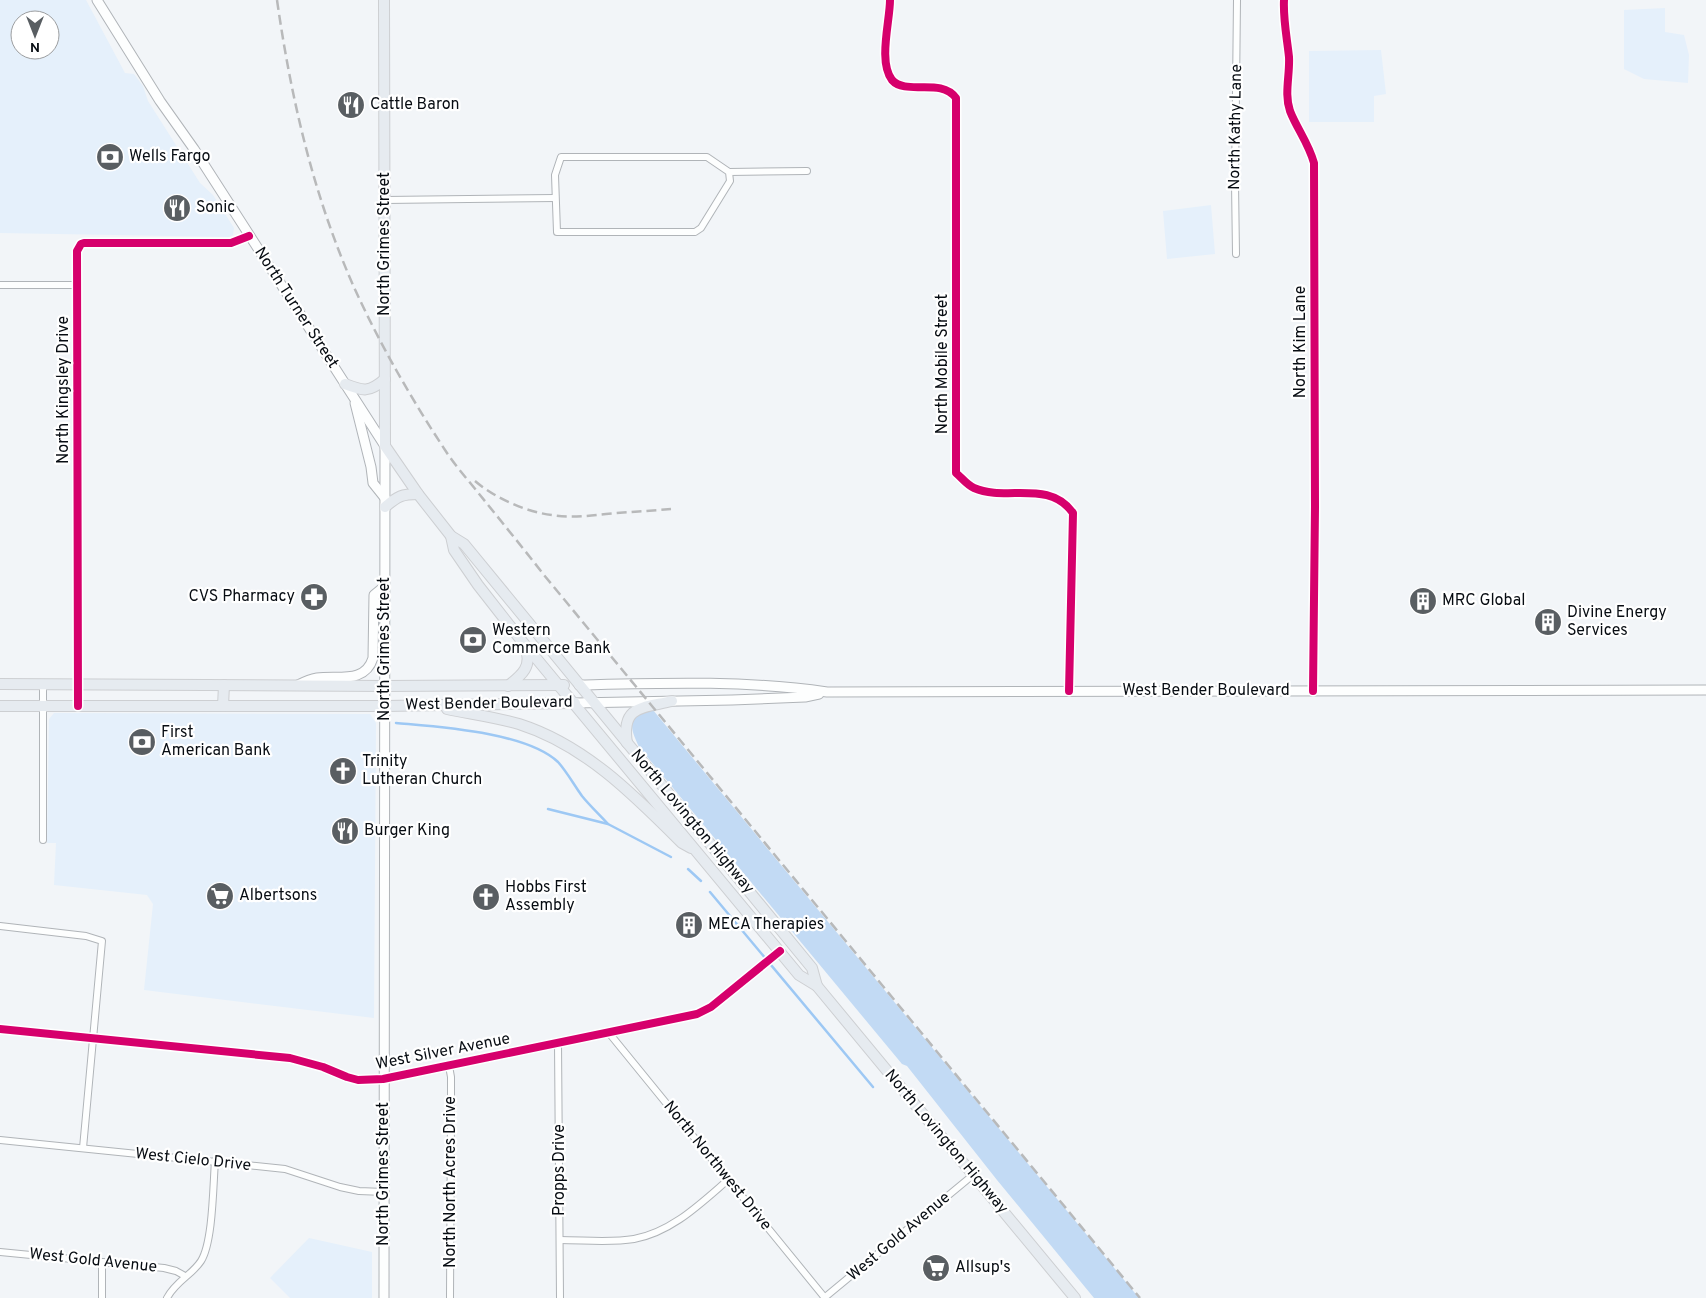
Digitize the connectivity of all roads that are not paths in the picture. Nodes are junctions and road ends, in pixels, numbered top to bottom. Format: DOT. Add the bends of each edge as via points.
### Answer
graph roads {
  1 [pos="97,0"];
  2 [pos="384,0"];
  3 [pos="890,0"];
  4 [pos="1237,0"];
  5 [pos="1284,0"];
  6 [pos="807,171"];
  7 [pos="729,172"];
  8 [pos="555,198"];
  9 [pos="385,200"];
  10 [pos="249,236"];
  11 [pos="1236,254"];
  12 [pos="0,284"];
  13 [pos="77,285"];
  14 [pos="385,379"];
  15 [pos="344,384"];
  16 [pos="354,398"];
  17 [pos="386,446"];
  18 [pos="418,494"];
  19 [pos="386,502"];
  20 [pos="451,536"];
  21 [pos="385,586"];
  22 [pos="521,640"];
  23 [pos="0,684"];
  24 [pos="43,684"];
  25 [pos="78,684"];
  26 [pos="224,685"];
  27 [pos="298,685"];
  28 [pos="560,685"];
  29 [pos="578,685"];
  30 [pos="385,686"];
  31 [pos="508,686"];
  32 [pos="1706,690"];
  33 [pos="1069,691"];
  34 [pos="1313,691"];
  35 [pos="827,692"];
  36 [pos="672,701"];
  37 [pos="575,703"];
  38 [pos="593,703"];
  39 [pos="424,705"];
  40 [pos="0,706"];
  41 [pos="43,706"];
  42 [pos="78,706"];
  43 [pos="223,706"];
  44 [pos="386,706"];
  45 [pos="627,744"];
  46 [pos="42,840"];
  47 [pos="697,852"];
  48 [pos="0,926"];
  49 [pos="780,951"];
  50 [pos="817,986"];
  51 [pos="0,1029"];
  52 [pos="608,1033"];
  53 [pos="93,1039"];
  54 [pos="558,1043"];
  55 [pos="449,1066"];
  56 [pos="383,1079"];
  57 [pos="0,1140"];
  58 [pos="83,1148"];
  59 [pos="216,1161"];
  60 [pos="973,1175"];
  61 [pos="728,1180"];
  62 [pos="384,1192"];
  63 [pos="560,1240"];
  64 [pos="0,1252"];
  65 [pos="102,1262"];
  66 [pos="185,1276"];
  67 [pos="102,1298"];
  68 [pos="167,1298"];
  69 [pos="384,1298"];
  70 [pos="450,1298"];
  71 [pos="560,1298"];
  72 [pos="825,1298"];
  73 [pos="1074,1298"];
  1 -- 10 [label="main road, North Turner Street"];
  2 -- 9 [label="main road, North Grimes Street"];
  3 -- 33 [label="street, North Mobile Street" via="886,53 888,74 894,82 934,87 952,92 956,98 956,473 974,488 987,492 1055,498 1073,513"];
  4 -- 11 [label="street, North Kathy Lane"];
  5 -- 34 [label="street, North Kim Lane" via="1290,109 1307,141 1314,163"];
  6 -- 7 [label="street"];
  7 -- 8 [label="street" via="707,157 562,157 555,175"];
  7 -- 8 [label="street" via="730,181 701,228 690,233 557,232"];
  8 -- 9 [label="street"];
  9 -- 14 [label="main road, North Grimes Street"];
  10 -- 13 [label="street, North Kingsley Drive" via="231,243 84,243 77,251"];
  10 -- 15 [label="main road, North Turner Street"];
  12 -- 13 [label="street"];
  13 -- 25 [label="street, North Kingsley Drive"];
  14 -- 15 [label="main road" via="368,390"];
  14 -- 17 [label="main road, North Grimes Street"];
  15 -- 16 [label="main road, North Turner Street"];
  16 -- 17 [label="main road, North Turner Street"];
  16 -- 19 [label="main road" via="373,483"];
  17 -- 18 [label="main road, North Turner Street"];
  17 -- 19 [label="main road, North Grimes Street"];
  18 -- 19 [label="main road" via="405,494"];
  18 -- 20 [label="main road, North Turner Street"];
  19 -- 21 [label="main road, North Grimes Street"];
  20 -- 22 [label="main road, North Turner Street" via="454,550"];
  20 -- 29 [label="main road, North Turner Street" via="464,544"];
  21 -- 27 [label="main road" via="374,595 373,658 366,671 352,676 316,678"];
  21 -- 30 [label="main road, North Grimes Street"];
  22 -- 28 [label="main road, North Turner Street"];
  22 -- 31 [label="main road" via="528,654 528,663 523,674"];
  23 -- 24 [label="main road, West Bender Boulevard"];
  24 -- 25 [label="main road, West Bender Boulevard"];
  24 -- 41 [label="street"];
  25 -- 26 [label="main road, West Bender Boulevard"];
  25 -- 42 [label="street, North Kingsley Drive"];
  26 -- 27 [label="main road, West Bender Boulevard"];
  26 -- 43 [label="main road"];
  27 -- 30 [label="main road, West Bender Boulevard"];
  28 -- 29 [label="main road, West Bender Boulevard"];
  28 -- 31 [label="main road, West Bender Boulevard"];
  28 -- 37 [label="main road, North Turner Street"];
  29 -- 35 [label="main road, West Bender Boulevard" via="700,683"];
  29 -- 38 [label="main road, North Lovington Highway"];
  30 -- 31 [label="main road, West Bender Boulevard"];
  30 -- 44 [label="main road, North Grimes Street"];
  32 -- 34 [label="main road, West Bender Boulevard"];
  33 -- 34 [label="main road, West Bender Boulevard"];
  33 -- 35 [label="main road, West Bender Boulevard"];
  35 -- 36 [label="main road, West Bender Boulevard" via="805,696"];
  36 -- 38 [label="main road, West Bender Boulevard"];
  36 -- 45 [label="main road" via="633,712 624,728"];
  37 -- 38 [label="main road, West Bender Boulevard"];
  37 -- 39 [label="main road, West Bender Boulevard"];
  37 -- 47 [label="main road, North Lovington Highway"];
  38 -- 45 [label="main road, North Lovington Highway"];
  39 -- 44 [label="main road, West Bender Boulevard"];
  39 -- 47 [label="main road" via="500,719 560,742 613,777 682,843"];
  40 -- 41 [label="main road, West Bender Boulevard"];
  41 -- 42 [label="main road, West Bender Boulevard"];
  41 -- 46 [label="street"];
  42 -- 43 [label="main road, West Bender Boulevard"];
  43 -- 44 [label="main road, West Bender Boulevard"];
  44 -- 56 [label="main road, North Grimes Street"];
  45 -- 50 [label="main road, North Lovington Highway" via="812,968"];
  47 -- 49 [label="main road, North Lovington Highway"];
  48 -- 53 [label="street" via="86,936 102,941"];
  49 -- 50 [label="main road, North Lovington Highway" via="799,975"];
  49 -- 52 [label="street, West Silver Avenue" via="711,1007 697,1014"];
  50 -- 60 [label="main road, North Lovington Highway"];
  51 -- 53 [label="street, West Silver Avenue"];
  52 -- 54 [label="street, West Silver Avenue"];
  52 -- 61 [label="street, North Northwest Drive"];
  53 -- 56 [label="street, West Silver Avenue" via="290,1058 358,1080"];
  53 -- 58 [label="street"];
  54 -- 55 [label="street, West Silver Avenue"];
  54 -- 63 [label="street, Propps Drive"];
  55 -- 56 [label="street, West Silver Avenue"];
  55 -- 70 [label="street, North North Acres Drive"];
  56 -- 62 [label="main road, North Grimes Street"];
  57 -- 58 [label="street, West Cielo Drive"];
  58 -- 59 [label="street, West Cielo Drive"];
  59 -- 62 [label="street, West Cielo Drive" via="285,1169 340,1187"];
  59 -- 66 [label="street" via="206,1250 200,1263"];
  60 -- 72 [label="street, West Gold Avenue"];
  60 -- 73 [label="main road, North Lovington Highway"];
  61 -- 63 [label="street" via="677,1221 657,1232 634,1238"];
  61 -- 72 [label="street, North Northwest Drive"];
  62 -- 69 [label="main road, North Grimes Street"];
  63 -- 71 [label="street, Propps Drive"];
  64 -- 65 [label="street, West Gold Avenue"];
  65 -- 66 [label="street, West Gold Avenue" via="164,1268"];
  65 -- 67 [label="street"];
  66 -- 68 [label="street"];
}
